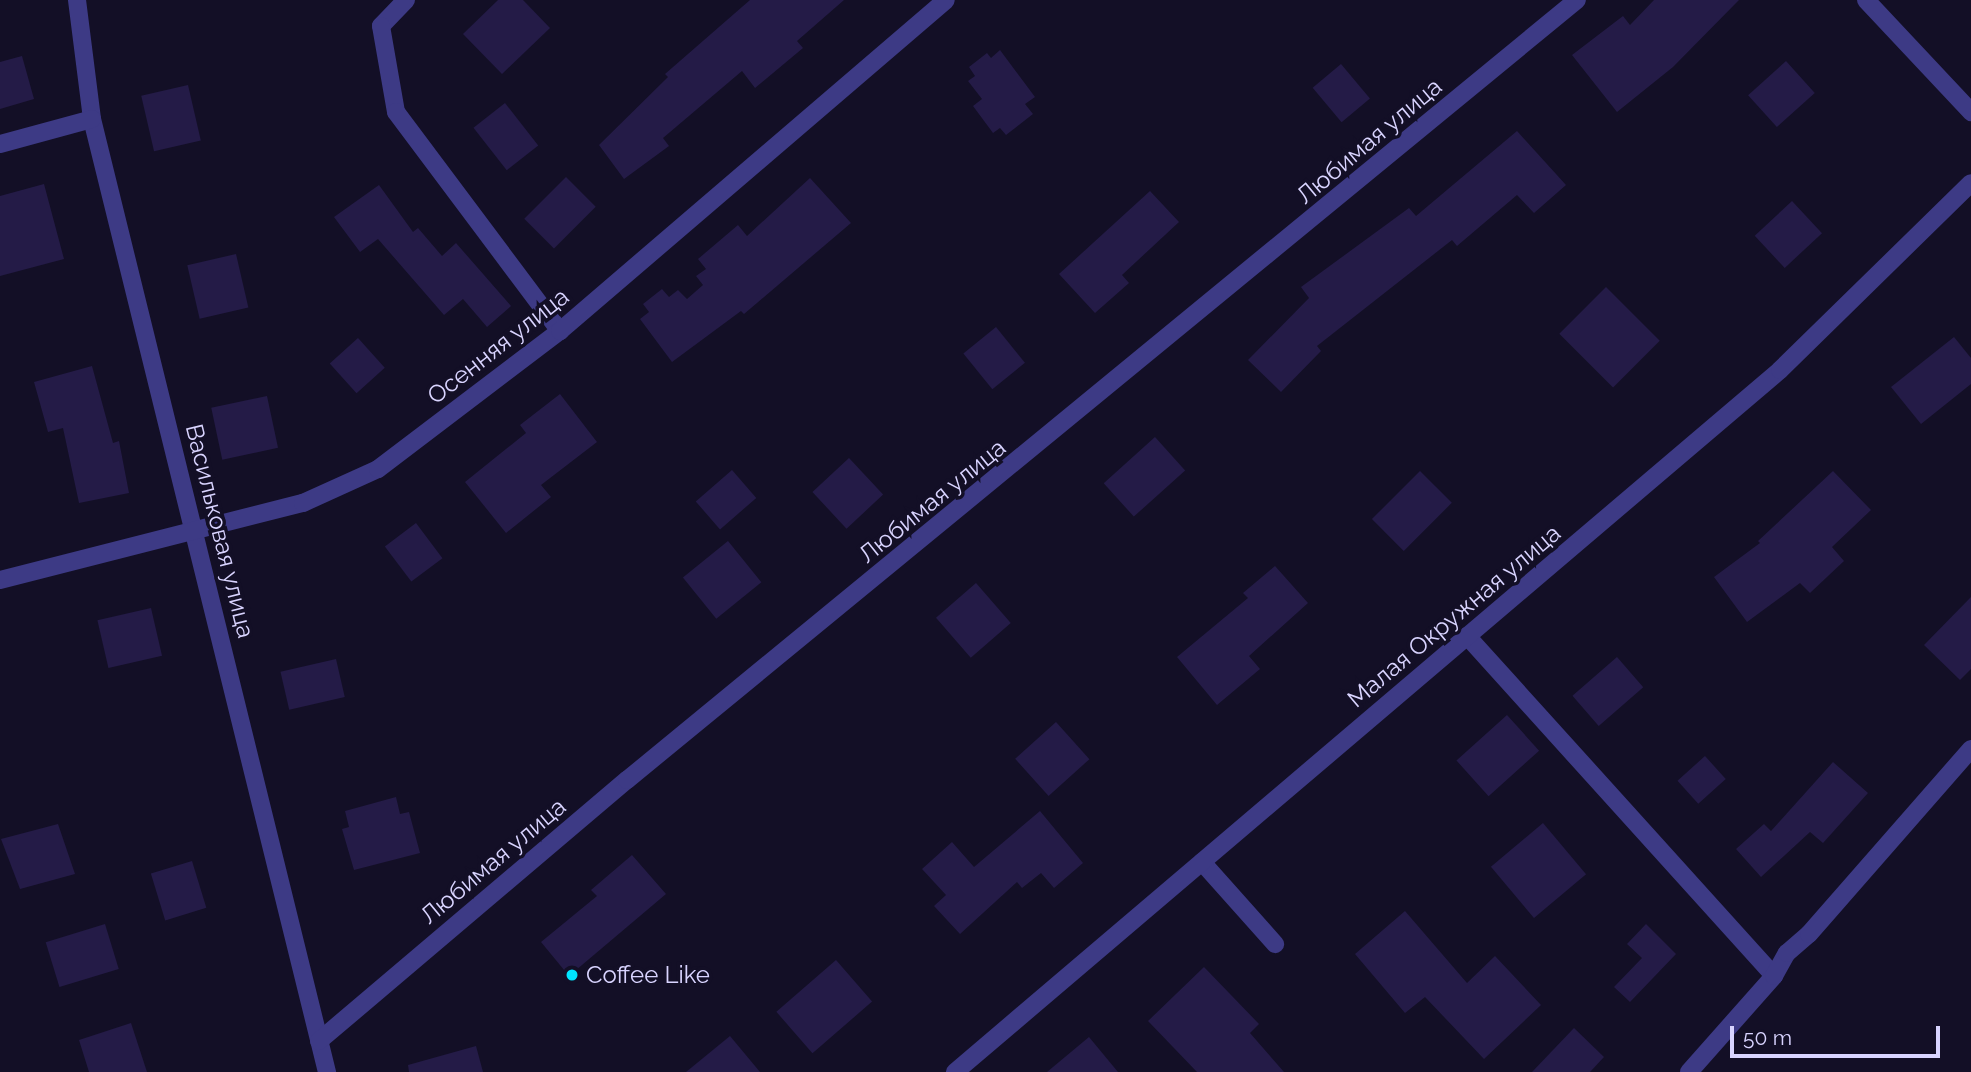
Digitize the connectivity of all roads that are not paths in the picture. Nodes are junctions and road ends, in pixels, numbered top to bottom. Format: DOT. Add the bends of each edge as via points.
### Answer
graph roads {
  1 [pos="77,0"];
  2 [pos="406,0"];
  3 [pos="946,0"];
  4 [pos="1577,0"];
  5 [pos="1866,0"];
  6 [pos="1971,113"];
  7 [pos="92,119"];
  8 [pos="0,144"];
  9 [pos="1971,183"];
  10 [pos="559,331"];
  11 [pos="195,533"];
  12 [pos="0,580"];
  13 [pos="1467,636"];
  14 [pos="1971,749"];
  15 [pos="1202,862"];
  16 [pos="1275,944"];
  17 [pos="1774,976"];
  18 [pos="319,1041"];
  19 [pos="327,1072"];
  20 [pos="956,1072"];
  21 [pos="1689,1072"];
  1 -- 7 [label="street, Васильковая улица"];
  2 -- 10 [label="street" via="381,26 396,113"];
  3 -- 10 [label="street, Осенняя улица"];
  4 -- 18 [label="street, Любимая улица" via="627,780"];
  5 -- 6 [label="street"];
  7 -- 8 [label="street"];
  7 -- 11 [label="street, Васильковая улица"];
  9 -- 13 [label="street, Малая Окружная улица" via="1780,370"];
  10 -- 11 [label="street, Осенняя улица" via="378,469 303,503"];
  11 -- 12 [label="street, Осенняя улица"];
  11 -- 18 [label="street, Васильковая улица"];
  13 -- 15 [label="street, Малая Окружная улица"];
  13 -- 17 [label="street"];
  14 -- 17 [label="street" via="1809,934 1787,953"];
  15 -- 16 [label="street"];
  15 -- 20 [label="street, Малая Окружная улица"];
  17 -- 21 [label="street"];
  18 -- 19 [label="street, Васильковая улица"];
}
